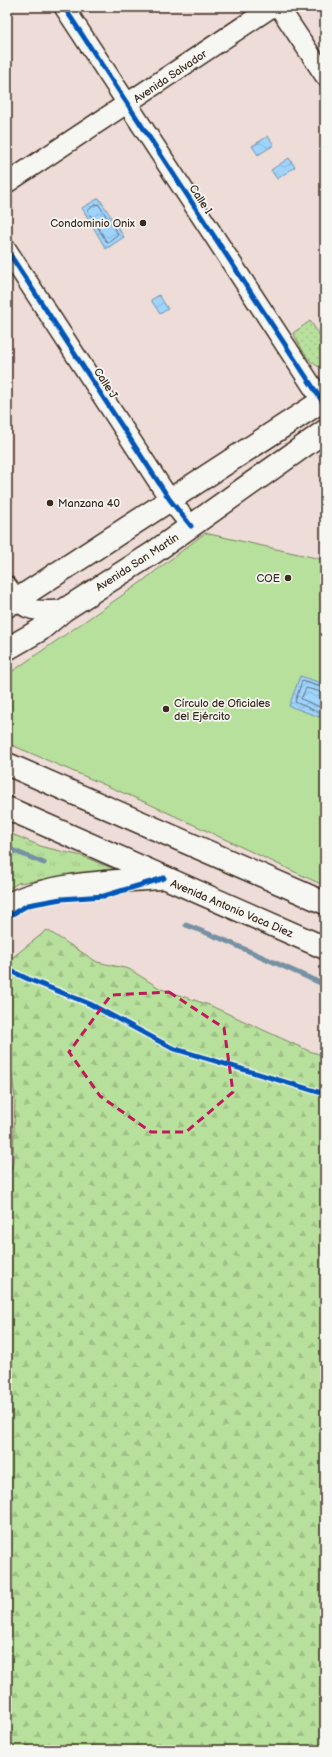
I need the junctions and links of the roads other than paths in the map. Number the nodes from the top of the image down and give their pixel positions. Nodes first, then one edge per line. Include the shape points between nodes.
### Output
1 (64, 7) edge
2 (272, 7) edge
3 (279, 7) edge
4 (325, 76) edge
5 (127, 104) junction
6 (7, 183) edge
7 (7, 250) edge
8 (323, 400) edge
9 (282, 428) junction
10 (325, 432) edge
11 (296, 451) junction
12 (170, 500) junction
13 (191, 526) junction
14 (10, 597) edge
15 (64, 610) junction
16 (7, 649) edge
17 (7, 764) edge
18 (7, 808) edge
19 (164, 878) junction
20 (325, 903) edge
21 (7, 905) edge
22 (325, 948) edge

1 - 5 street, Calle I
2 - 5 street, Avenida Salvador
3 - 4 street
5 - 6 street, Avenida Salvador
5 - 8 street, Calle I
7 - 12 street, Calle J
8 - 9 main road
9 - 11 main road
9 - 12 main road
10 - 11 main road, Avenida San Martín
11 - 13 main road, Avenida San Martín
12 - 13 street, Calle J
12 - 14 main road
13 - 15 main road, Avenida San Martín
14 - 15 street via 35,610
15 - 16 main road, Avenida San Martín via 40,630
17 - 20 main road
18 - 19 main road, Avenida Antonio Vaca Diez
19 - 21 main road via 41,891
19 - 22 main road, Avenida Antonio Vaca Diez

